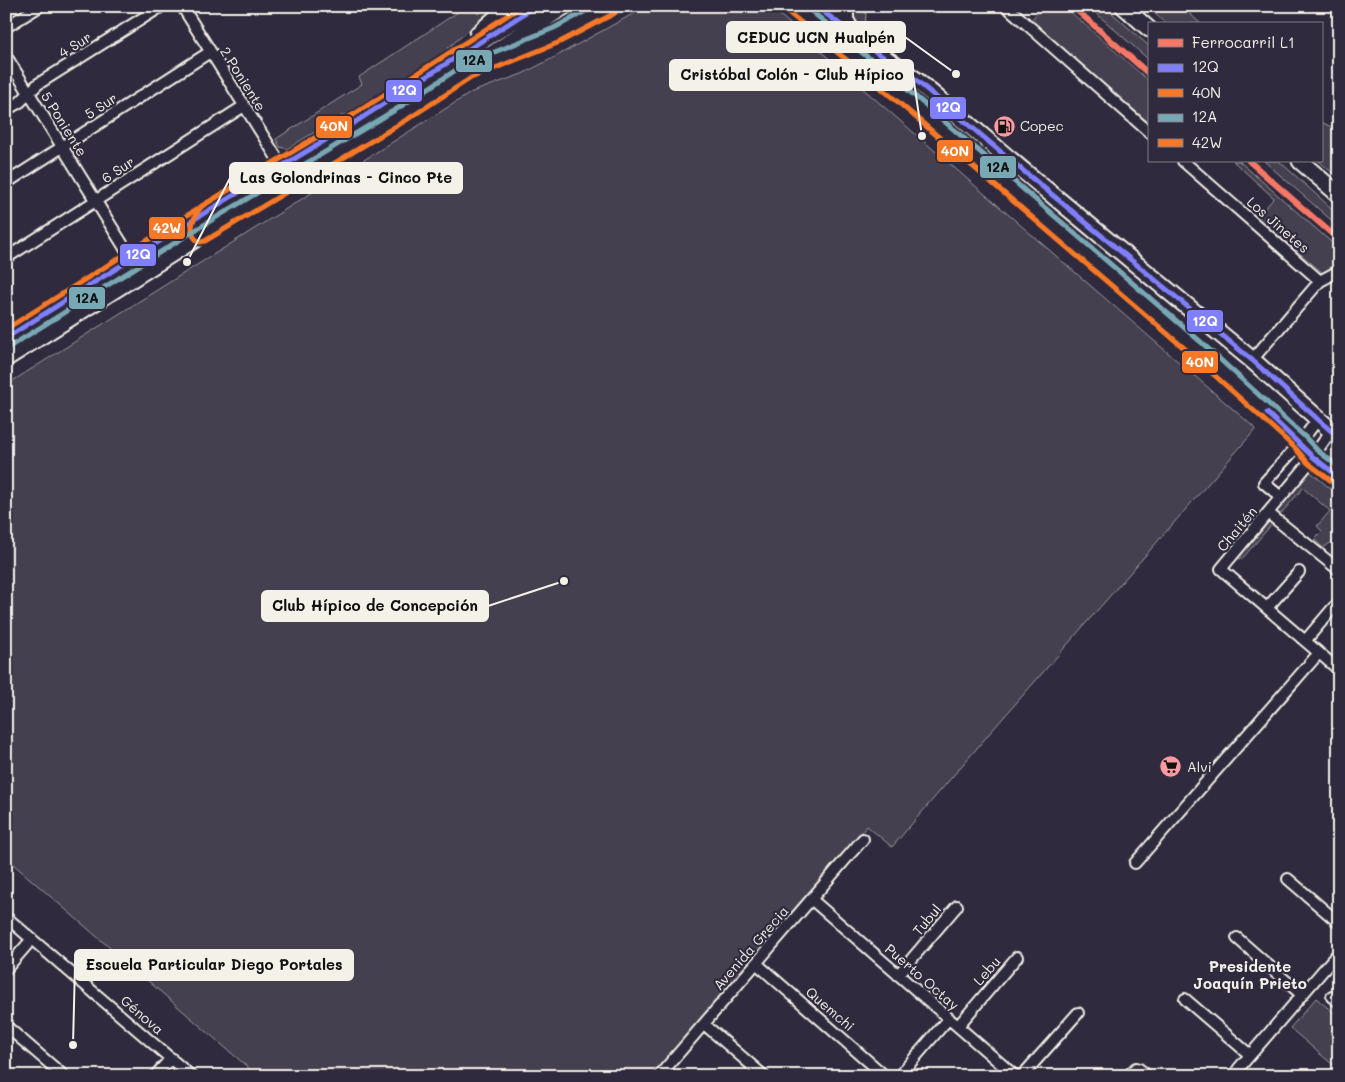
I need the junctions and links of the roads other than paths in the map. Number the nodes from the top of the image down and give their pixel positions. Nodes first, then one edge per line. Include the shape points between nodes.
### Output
1 (40, 6) edge
2 (162, 6) edge
3 (182, 6) edge
4 (510, 6) edge
5 (536, 6) edge
6 (564, 6) edge
7 (611, 6) edge
8 (793, 6) edge
9 (816, 6) edge
10 (845, 6) edge
11 (1006, 6) edge
12 (1123, 6) edge
13 (6, 27) edge
14 (1148, 28) edge
15 (852, 32) junction
16 (210, 52) junction
17 (6, 56) edge
18 (440, 69) junction
19 (468, 71) junction
20 (29, 93) junction
21 (244, 106) junction
22 (6, 110) edge
23 (1148, 131) edge
24 (62, 147) junction
25 (1184, 162) edge
26 (1301, 162) edge
27 (282, 166) junction
28 (6, 183) edge
29 (1339, 195) edge
30 (95, 201) junction
31 (6, 258) edge
32 (131, 258) junction
33 (1339, 274) edge
34 (1320, 281) junction
35 (125, 282) junction
36 (6, 338) edge
37 (6, 358) edge
38 (1252, 360) junction
39 (1318, 419) junction
40 (1334, 433) joint
41 (1300, 443) junction
42 (1313, 457) junction
43 (1339, 476) edge
44 (1281, 498) junction
45 (1268, 513) junction
46 (1339, 570) edge
47 (1299, 572) dead end
48 (1334, 607) dead end
49 (1267, 608) junction
50 (1305, 641) junction
51 (1319, 653) junction
52 (1339, 670) edge
53 (864, 839) dead end
54 (1134, 863) dead end
55 (1288, 879) dead end
56 (811, 899) junction
57 (957, 906) dead end
58 (6, 917) edge
59 (1339, 923) edge
60 (1238, 938) dead end
61 (32, 939) junction
62 (1339, 952) edge
63 (1017, 957) dead end
64 (756, 963) junction
65 (6, 969) edge
66 (898, 975) junction
67 (1302, 995) junction
68 (1185, 999) dead end
69 (1078, 1013) dead end
70 (949, 1018) junction
71 (704, 1024) junction
72 (6, 1026) edge
73 (958, 1026) junction
74 (1250, 1055) junction
75 (170, 1058) junction
76 (64, 1076) edge
77 (155, 1076) edge
78 (191, 1076) edge
79 (659, 1076) edge
80 (764, 1076) edge
81 (885, 1076) edge
82 (899, 1076) edge
83 (1015, 1076) edge
84 (1022, 1076) edge
85 (1128, 1076) edge
86 (1148, 1076) edge
87 (1234, 1076) edge

1 - 13 street
2 - 20 street, 4 Sur via 38,84
3 - 16 street, 2 Poniente
4 - 18 main road
5 - 18 main road
6 - 19 main road
7 - 19 main road via 557,35
8 - 41 main road via 1182,335
9 - 15 main road
10 - 15 main road via 845,20
11 - 23 street
12 - 14 main road
15 - 38 main road via 917,82
16 - 21 street, 2 Poniente
16 - 24 street, 5 Sur
17 - 20 street, 5 Poniente
18 - 27 main road
19 - 35 main road
20 - 22 street, 4 Sur
20 - 24 street, 5 Poniente
21 - 27 street, 2 Poniente
21 - 30 street, 6 Sur
24 - 28 street, 5 Sur
24 - 30 street, 5 Poniente
25 - 34 street, Los Jinetes
26 - 29 main road
27 - 32 main road
30 - 31 street, 6 Sur
30 - 32 street, 5 Poniente
32 - 35 main road via 131,269
32 - 36 main road
33 - 34 street
34 - 38 street
35 - 37 main road
38 - 39 main road
39 - 40 main road
39 - 41 street
40 - 42 street, Chaitén
41 - 42 main road
41 - 44 street via 1264,484
42 - 43 main road
42 - 44 street, Chaitén
44 - 45 street, Chaitén
45 - 46 street
45 - 49 street, Chaitén via 1221,569
47 - 49 street
48 - 50 street
49 - 50 street, Chaitén
50 - 51 street, Chaitén
51 - 52 street, Chaitén
51 - 54 street
53 - 56 street, Avenida Grecia
55 - 59 street
56 - 64 street, Avenida Grecia
56 - 66 street, Puerto Octay
57 - 66 street, Tubul
58 - 61 street, Génova
60 - 67 street
61 - 65 street
61 - 75 street, Génova
62 - 67 street
63 - 73 street, Lebu
64 - 71 street, Avenida Grecia
64 - 81 street, Quemchi
66 - 70 street, Puerto Octay
67 - 74 street
68 - 74 street
69 - 84 street
70 - 73 street, Puerto Octay
70 - 82 street
71 - 79 street, Avenida Grecia
71 - 80 street
72 - 76 street
73 - 83 street, Puerto Octay
74 - 87 street
75 - 77 street
75 - 78 street, Génova
85 - 86 street via 1136,1068

